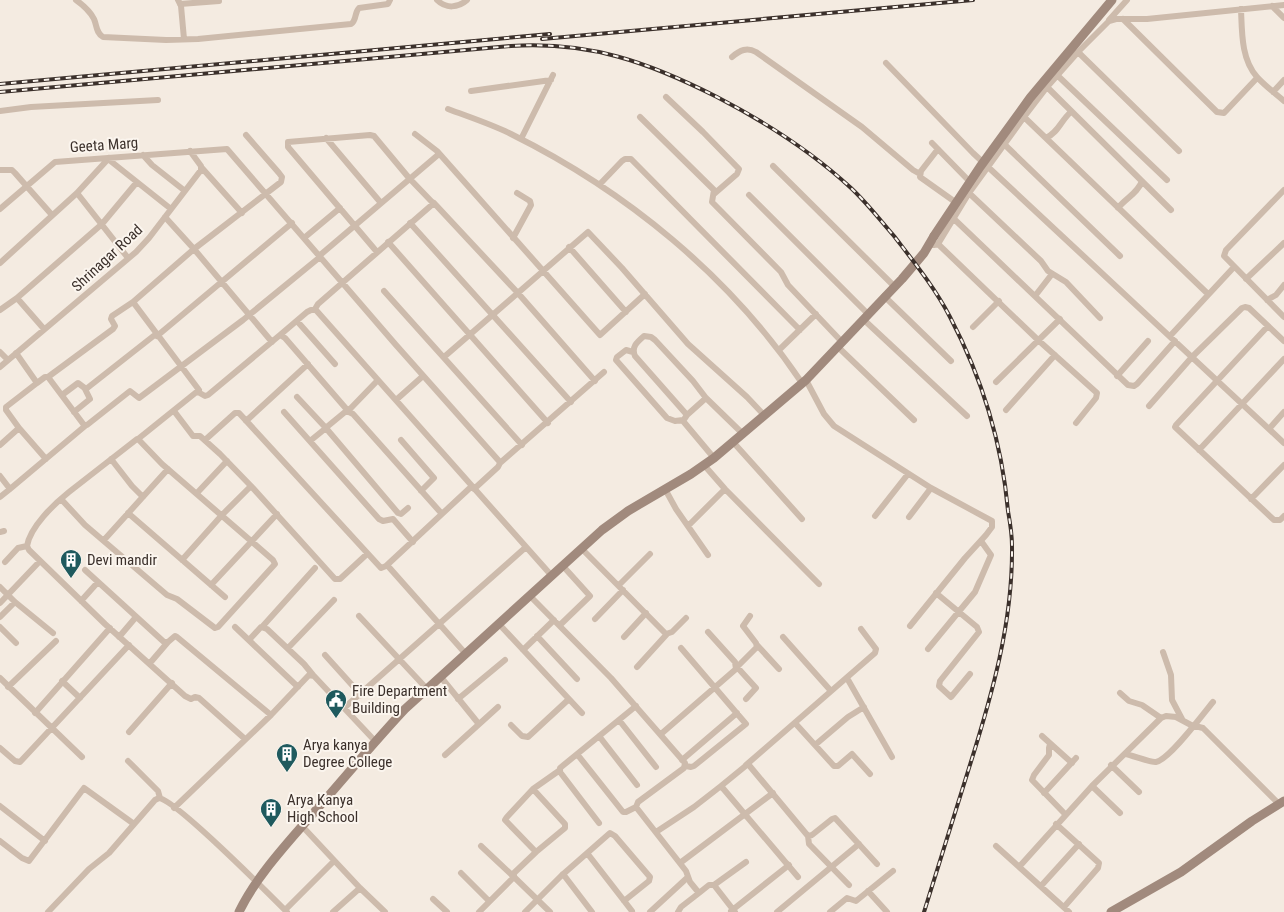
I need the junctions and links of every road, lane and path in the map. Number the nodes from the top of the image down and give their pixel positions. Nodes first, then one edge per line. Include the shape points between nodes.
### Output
1 (76, 0) edge
2 (390, 0) edge
3 (437, 0) edge
4 (467, 0) edge
5 (1112, 0) edge
6 (1126, 0) edge
7 (219, 1) edge
8 (179, 2) edge
9 (1284, 5) edge
10 (1272, 6) junction
11 (1240, 9) junction
12 (1284, 18) edge
13 (1123, 19) junction
14 (1109, 21) junction
15 (184, 39) junction
16 (1078, 52) junction
17 (732, 58) dead end
18 (886, 63) dead end
19 (1058, 75) junction
20 (1257, 78) junction
21 (1284, 80) edge
22 (1047, 87) junction
23 (470, 91) dead end
24 (1273, 92) junction
25 (666, 97) dead end
26 (158, 100) dead end
27 (1284, 101) edge
28 (448, 109) dead end
29 (0, 111) edge
30 (1072, 112) junction
31 (640, 117) dead end
32 (1024, 117) junction
33 (415, 134) dead end
34 (246, 135) dead end
35 (326, 138) junction
36 (1046, 138) junction
37 (521, 139) junction
38 (932, 143) dead end
39 (1004, 144) junction
40 (938, 149) junction
41 (190, 151) junction
42 (1179, 152) dead end
43 (439, 154) junction
44 (143, 155) junction
45 (109, 158) junction
46 (773, 166) dead end
47 (987, 166) junction
48 (202, 168) junction
49 (0, 170) edge
50 (920, 174) junction
51 (409, 178) junction
52 (1167, 180) dead end
53 (1142, 181) junction
54 (137, 182) junction
55 (600, 184) junction
56 (27, 186) junction
57 (974, 186) junction
58 (1284, 190) edge
59 (185, 191) junction
60 (77, 193) junction
61 (266, 193) junction
62 (517, 193) dead end
63 (969, 193) junction
64 (714, 194) junction
65 (749, 195) dead end
66 (381, 203) junction
67 (432, 203) junction
68 (960, 206) junction
69 (340, 208) junction
70 (1118, 208) junction
71 (170, 209) junction
72 (0, 210) edge
73 (1171, 210) dead end
74 (242, 212) junction
75 (52, 216) junction
76 (165, 217) junction
77 (953, 218) junction
78 (292, 223) junction
79 (410, 223) junction
80 (102, 224) junction
81 (355, 225) junction
82 (304, 238) junction
83 (513, 238) junction
84 (934, 241) junction
85 (388, 242) junction
86 (1284, 243) edge
87 (570, 247) junction
88 (194, 250) junction
89 (377, 252) junction
90 (320, 256) junction
91 (1120, 256) dead end
92 (128, 258) junction
93 (0, 263) edge
94 (1234, 267) junction
95 (542, 270) junction
96 (1052, 274) junction
97 (1246, 279) junction
98 (220, 282) junction
99 (342, 284) junction
100 (1284, 285) edge
101 (894, 286) junction
102 (384, 291) dead end
103 (517, 292) junction
104 (645, 294) junction
105 (1208, 294) junction
106 (884, 296) junction
107 (1036, 296) junction
108 (18, 298) junction
109 (998, 300) junction
110 (1267, 300) junction
111 (133, 302) junction
112 (0, 310) edge
113 (316, 310) junction
114 (626, 312) junction
115 (816, 314) junction
116 (249, 315) junction
117 (493, 315) junction
118 (866, 317) junction
119 (1284, 317) edge
120 (1100, 318) dead end
121 (1060, 319) junction
122 (297, 321) junction
123 (1268, 326) junction
124 (973, 327) dead end
125 (44, 329) junction
126 (800, 330) junction
127 (157, 335) junction
128 (280, 335) junction
129 (470, 335) junction
130 (1170, 336) junction
131 (1038, 340) junction
132 (1175, 341) junction
133 (1284, 341) edge
134 (272, 342) junction
135 (1148, 342) dead end
136 (840, 344) junction
137 (779, 350) junction
138 (0, 352) edge
139 (633, 352) junction
140 (16, 353) junction
141 (1055, 355) junction
142 (444, 357) junction
143 (1192, 357) junction
144 (1284, 359) edge
145 (8, 360) junction
146 (951, 361) dead end
147 (308, 364) junction
148 (335, 364) dead end
149 (0, 367) edge
150 (182, 367) junction
151 (604, 372) dead end
152 (423, 376) junction
153 (1117, 376) junction
154 (48, 377) junction
155 (378, 380) junction
156 (594, 381) junction
157 (804, 381) junction
158 (1218, 381) junction
159 (37, 382) junction
160 (996, 382) dead end
161 (84, 389) junction
162 (198, 392) junction
163 (62, 395) junction
164 (297, 397) dead end
165 (706, 398) junction
166 (396, 400) junction
167 (571, 402) junction
168 (1242, 404) junction
169 (1149, 406) dead end
170 (1006, 410) dead end
171 (3, 411) edge
172 (174, 411) junction
173 (349, 411) junction
174 (74, 412) junction
175 (284, 412) dead end
176 (1284, 412) edge
177 (764, 415) junction
178 (967, 416) dead end
179 (685, 417) junction
180 (914, 420) dead end
181 (246, 421) junction
182 (548, 423) junction
183 (1076, 423) dead end
184 (85, 426) junction
185 (325, 427) junction
186 (19, 428) junction
187 (1268, 429) junction
188 (742, 433) junction
189 (138, 439) junction
190 (206, 440) junction
191 (401, 440) dead end
192 (310, 441) junction
193 (733, 442) junction
194 (1284, 443) edge
195 (0, 445) edge
196 (522, 445) junction
197 (1199, 450) junction
198 (714, 458) junction
199 (46, 459) junction
200 (111, 459) junction
201 (227, 461) junction
202 (500, 463) junction
203 (704, 465) junction
204 (1284, 465) edge
205 (168, 469) junction
206 (908, 474) junction
207 (0, 476) edge
208 (251, 486) junction
209 (473, 487) junction
210 (931, 488) junction
211 (10, 489) junction
212 (665, 489) junction
213 (725, 489) junction
214 (421, 491) junction
215 (197, 493) junction
216 (0, 497) edge
217 (143, 497) junction
218 (61, 499) junction
219 (1251, 499) junction
220 (408, 508) dead end
221 (128, 513) junction
222 (277, 514) junction
223 (442, 514) junction
224 (222, 515) junction
225 (875, 516) dead end
226 (1284, 516) edge
227 (909, 517) dead end
228 (802, 519) dead end
229 (688, 526) junction
230 (104, 540) junction
231 (981, 541) junction
232 (253, 542) junction
233 (413, 542) junction
234 (27, 546) junction
235 (526, 547) junction
236 (581, 548) junction
237 (367, 554) junction
238 (650, 554) dead end
239 (708, 555) dead end
240 (182, 560) junction
241 (40, 561) junction
242 (5, 562) dead end
243 (387, 565) junction
244 (562, 566) junction
245 (315, 568) dead end
246 (85, 570) dead end
247 (551, 575) junction
248 (98, 582) junction
249 (819, 584) dead end
250 (211, 585) junction
251 (0, 587) edge
252 (621, 587) junction
253 (936, 593) junction
254 (8, 595) junction
255 (530, 596) junction
256 (225, 597) dead end
257 (334, 600) dead end
258 (81, 601) junction
259 (15, 602) junction
260 (0, 603) edge
261 (959, 612) junction
262 (646, 613) junction
263 (359, 616) dead end
264 (750, 616) dead end
265 (0, 617) edge
266 (136, 617) junction
267 (686, 618) dead end
268 (595, 619) dead end
269 (554, 620) junction
270 (440, 624) junction
271 (499, 624) junction
272 (560, 626) junction
273 (910, 626) dead end
274 (0, 627) edge
275 (235, 627) dead end
276 (262, 627) junction
277 (110, 628) junction
278 (861, 629) dead end
279 (708, 632) dead end
280 (53, 633) dead end
281 (667, 634) junction
282 (536, 636) junction
283 (120, 637) junction
284 (624, 637) dead end
285 (783, 637) dead end
286 (249, 640) junction
287 (56, 641) dead end
288 (168, 642) junction
289 (16, 643) dead end
290 (128, 645) junction
291 (757, 645) junction
292 (288, 648) junction
293 (681, 648) dead end
294 (928, 649) dead end
295 (522, 650) junction
296 (1163, 652) dead end
297 (465, 653) junction
298 (325, 656) dead end
299 (401, 660) junction
300 (505, 660) dead end
301 (150, 663) junction
302 (637, 667) dead end
303 (737, 667) junction
304 (779, 669) dead end
305 (970, 674) dead end
306 (313, 675) junction
307 (440, 676) junction
308 (0, 678) edge
309 (847, 678) junction
310 (577, 679) dead end
311 (62, 681) junction
312 (172, 683) junction
313 (8, 686) junction
314 (298, 687) junction
315 (427, 688) junction
316 (715, 688) junction
317 (830, 692) junction
318 (1120, 693) dead end
319 (361, 695) junction
320 (80, 698) junction
321 (458, 699) junction
322 (569, 699) junction
323 (746, 699) dead end
324 (1213, 702) dead end
325 (636, 706) junction
326 (498, 707) dead end
327 (864, 707) junction
328 (344, 708) junction
329 (35, 713) junction
330 (582, 713) dead end
331 (737, 713) junction
332 (271, 715) junction
333 (1161, 718) junction
334 (1182, 719) junction
335 (619, 720) junction
336 (795, 722) junction
337 (478, 724) junction
338 (512, 724) dead end
339 (1194, 726) junction
340 (51, 729) junction
341 (129, 732) dead end
342 (660, 734) junction
343 (599, 736) junction
344 (1042, 736) dead end
345 (245, 739) junction
346 (375, 741) junction
347 (1050, 744) junction
348 (815, 745) junction
349 (0, 748) edge
350 (578, 754) junction
351 (1125, 754) junction
352 (445, 755) dead end
353 (892, 757) dead end
354 (82, 758) dead end
355 (128, 761) dead end
356 (684, 763) junction
357 (746, 764) junction
358 (1112, 765) junction
359 (656, 766) dead end
360 (560, 770) junction
361 (870, 774) dead end
362 (637, 785) dead end
363 (721, 786) junction
364 (1092, 786) junction
365 (533, 790) junction
366 (1139, 792) dead end
367 (773, 793) junction
368 (1044, 794) junction
369 (160, 798) junction
370 (1281, 802) edge
371 (0, 806) edge
372 (636, 807) junction
373 (174, 808) junction
374 (1120, 813) dead end
375 (744, 814) junction
376 (1065, 814) junction
377 (599, 823) dead end
378 (134, 824) junction
379 (1056, 824) junction
380 (302, 826) junction
381 (656, 832) junction
382 (808, 836) junction
383 (0, 841) edge
384 (45, 841) junction
385 (859, 844) junction
386 (1079, 844) junction
387 (481, 846) dead end
388 (996, 846) dead end
389 (536, 852) junction
390 (587, 853) junction
391 (334, 861) junction
392 (746, 862) dead end
393 (680, 863) junction
394 (877, 864) dead end
395 (789, 865) junction
396 (831, 867) junction
397 (1019, 867) junction
398 (892, 871) dead end
399 (460, 873) dead end
400 (563, 874) junction
401 (514, 877) junction
402 (688, 877) junction
403 (798, 877) dead end
404 (257, 882) junction
405 (714, 885) junction
406 (849, 885) dead end
407 (1041, 886) junction
408 (360, 888) junction
409 (868, 891) junction
410 (699, 893) junction
411 (433, 899) dead end
412 (537, 900) junction
413 (490, 901) junction
414 (624, 901) junction
415 (1067, 909) edge
416 (286, 911) edge
417 (382, 911) edge
418 (632, 911) edge
419 (733, 911) edge
420 (48, 912) edge
421 (239, 912) edge
422 (333, 912) edge
423 (447, 912) edge
424 (479, 912) edge
425 (526, 912) edge
426 (550, 912) edge
427 (592, 912) edge
428 (650, 912) edge
429 (678, 912) edge
430 (777, 912) edge
431 (830, 912) edge
432 (887, 912) edge
433 (1111, 912) edge

1 - 15 street via 90,12 103,37
2 - 15 street via 388,4 359,8 351,24
3 - 4 street via 447,7 458,6
5 - 84 main road, bridge via 1030,98 980,167
6 - 14 street
7 - 8 street
8 - 15 street
9 - 10 street
10 - 11 street
10 - 12 street
11 - 13 street
11 - 20 street via 1245,54
13 - 14 street
13 - 20 street via 1217,112 1224,113
14 - 16 street
16 - 19 street
16 - 42 street
17 - 50 street via 737,52 756,52 862,127
18 - 47 street
19 - 22 street
19 - 52 street
20 - 24 street
21 - 24 street
22 - 30 street
22 - 32 street
23 - 37 street via 552,78
24 - 27 street
25 - 64 street via 739,169
26 - 29 street
28 - 37 street
30 - 36 street via 1056,133
30 - 53 street
31 - 64 street via 714,190
32 - 36 street
32 - 39 street
33 - 43 street
34 - 61 street via 282,177 281,182
35 - 51 street via 374,136
35 - 66 street
35 - 69 street via 288,142 288,145
36 - 70 street
37 - 55 street
38 - 40 street
39 - 47 street
39 - 91 street
40 - 50 street
40 - 57 street
41 - 44 street, Geeta Marg
41 - 48 street
41 - 61 street, Geeta Marg via 227,149
43 - 51 street
43 - 83 street
44 - 45 street, Geeta Marg
44 - 59 street
45 - 54 street
45 - 56 street, Geeta Marg via 55,162
45 - 60 street
46 - 101 street
47 - 57 street
47 - 130 street
48 - 59 street, Shrinagar Road
48 - 74 street
49 - 56 street via 12,170
50 - 68 street via 922,180
51 - 66 street
51 - 67 street
53 - 70 street via 1137,191
53 - 73 street
54 - 71 street
54 - 80 street
55 - 126 street via 622,161 631,159
55 - 137 street via 672,238 699,263
56 - 72 street, Geeta Marg
56 - 75 street
57 - 63 street
58 - 94 street via 1226,250 1224,256
59 - 71 street, Shrinagar Road
60 - 75 street
60 - 80 street
61 - 74 street
61 - 78 street
62 - 83 street via 532,204
63 - 68 street
63 - 96 street
64 - 115 street via 712,202
65 - 118 street
66 - 81 street
67 - 79 street
67 - 103 street
68 - 77 street
69 - 81 street
69 - 82 street
70 - 105 street
71 - 76 street, Shrinagar Road
74 - 88 street
75 - 93 street
76 - 88 street
76 - 92 street, Shrinagar Road
77 - 84 street
77 - 107 street
78 - 82 street
78 - 98 street
79 - 85 street
79 - 117 street
80 - 92 street
80 - 108 street
81 - 89 street
81 - 90 street
82 - 90 street
83 - 95 street
84 - 101 main road
84 - 109 street
85 - 89 street
85 - 129 street
86 - 97 street
87 - 95 street
87 - 104 street via 585,233 590,234
87 - 114 street
88 - 98 street
88 - 111 street
89 - 99 street
90 - 99 street
90 - 116 street
92 - 125 street, Shrinagar Road
94 - 97 street
94 - 105 street
95 - 103 street
95 - 114 street via 600,335
96 - 107 street
96 - 120 street via 1066,282
97 - 110 street
98 - 116 street
98 - 127 street
99 - 113 street via 318,304
99 - 152 street
100 - 110 street
101 - 106 main road
102 - 142 street
103 - 117 street
103 - 156 street
104 - 114 street
104 - 177 street via 688,344
105 - 130 street
106 - 118 main road
106 - 146 street
107 - 121 street
108 - 112 street
108 - 125 street
109 - 124 street
109 - 131 street
110 - 119 street
111 - 127 street
111 - 154 street via 112,316 113,329
113 - 122 street via 311,310
113 - 155 street
115 - 126 street
115 - 136 street
116 - 134 street
116 - 150 street
117 - 129 street
117 - 167 street
118 - 136 main road
118 - 178 street
121 - 131 street
121 - 153 street
122 - 128 street
122 - 148 street
123 - 133 street
123 - 143 street via 1245,307
123 - 158 street
125 - 140 street, Shrinagar Road
126 - 137 street
127 - 150 street
127 - 161 street
128 - 134 street
128 - 147 street
129 - 142 street
129 - 182 street
130 - 132 street
131 - 141 street
131 - 160 street
132 - 143 street
132 - 153 street via 1134,386
134 - 162 street via 208,395
135 - 153 street
136 - 157 main road
136 - 180 street
137 - 157 street
138 - 145 street
139 - 165 street via 644,336 651,336
139 - 179 street
139 - 179 street via 626,350 616,360 667,418 675,421
140 - 145 street, Shrinagar Road
140 - 159 street
141 - 170 street
141 - 183 street via 1097,394
142 - 196 street
143 - 158 street
143 - 169 street
144 - 168 street
145 - 149 street, Shrinagar Road
147 - 173 street
147 - 181 street
150 - 162 street via 199,388
150 - 184 street via 139,398 129,391
151 - 156 street
152 - 166 street
152 - 202 street
154 - 159 street
154 - 163 street
155 - 166 street
155 - 173 street
156 - 167 street
157 - 177 main road
157 - 206 street via 830,422
158 - 168 street
158 - 197 street via 1175,427
159 - 171 street
161 - 163 street via 78,383
161 - 174 street via 90,399
162 - 172 street
163 - 174 street
164 - 185 street
165 - 179 street
165 - 188 street
166 - 209 street
167 - 182 street
168 - 187 street
168 - 197 street
171 - 186 street
172 - 189 street
172 - 190 street via 193,436
173 - 185 street
173 - 214 street
174 - 184 street
175 - 192 street
176 - 187 street
177 - 188 main road
179 - 198 street via 685,425
181 - 190 street via 235,413
181 - 237 street
182 - 196 street
184 - 199 street
185 - 192 street
185 - 220 street via 398,512 403,513
186 - 195 street
186 - 199 street
187 - 194 street
188 - 193 main road
189 - 200 street
189 - 205 street
190 - 201 street
191 - 214 street via 434,478
192 - 233 street via 379,519 393,519
193 - 198 main road
193 - 228 street
196 - 202 street
197 - 219 street
198 - 203 main road
199 - 211 street
200 - 217 street
200 - 218 street
201 - 208 street
201 - 215 street
202 - 209 street
203 - 212 main road
203 - 213 street
204 - 219 street
205 - 215 street
205 - 217 street
206 - 210 street
206 - 225 street
207 - 211 street
208 - 222 street
208 - 224 street
209 - 223 street
209 - 235 street
210 - 227 street
210 - 231 street via 990,519 992,527
211 - 216 street
212 - 229 street
212 - 236 main road via 628,511
213 - 229 street
213 - 249 street
214 - 223 street
215 - 224 street
217 - 221 street
218 - 230 street
218 - 234 street via 39,524
219 - 226 street via 1274,520
221 - 230 street
221 - 240 street
222 - 232 street
222 - 237 street via 335,579 340,579
223 - 233 street
224 - 232 street
224 - 240 street
229 - 239 street
230 - 232 street via 167,595 215,628 275,564
231 - 253 street
231 - 261 street via 991,555 975,592
232 - 250 street
233 - 243 street
234 - 241 street
234 - 242 street via 18,548
235 - 247 street
235 - 270 street
236 - 244 main road
236 - 252 street
237 - 243 street via 381,568
238 - 252 street
240 - 250 street
241 - 254 street
241 - 258 street
243 - 270 street
244 - 247 main road
244 - 272 street via 590,596
245 - 276 street
246 - 248 street
247 - 255 main road
248 - 258 street
248 - 266 street
250 - 256 street
251 - 254 street
252 - 262 street
252 - 268 street
253 - 261 street
253 - 273 street
254 - 259 street
254 - 260 street
255 - 269 street
255 - 271 main road
257 - 292 street
258 - 277 street
259 - 265 street
259 - 280 street
261 - 294 street
261 - 305 street via 979,632 938,686 951,697
262 - 281 street
262 - 284 street
263 - 299 street
264 - 291 street via 742,626
266 - 283 street
266 - 288 street
267 - 281 street
269 - 272 street
269 - 282 street
270 - 297 street
270 - 299 street
271 - 295 street
271 - 297 main road
272 - 325 street
274 - 289 street
275 - 286 street
276 - 286 street
276 - 292 street
277 - 283 street
277 - 311 street
278 - 309 street via 876,652
279 - 303 street
281 - 302 street
282 - 295 street
282 - 310 street
283 - 290 street
285 - 317 street
286 - 314 street
287 - 313 street
288 - 301 street
288 - 332 street via 177,637
290 - 301 street
290 - 320 street
291 - 303 street via 756,650
291 - 304 street
292 - 306 street
293 - 316 street
295 - 322 street
296 - 334 street via 1171,675 1172,700
297 - 307 main road
298 - 319 street
299 - 315 street
299 - 319 street
300 - 321 street
301 - 312 street
303 - 316 street
303 - 323 street via 756,688
306 - 314 street
306 - 328 street
307 - 315 main road
307 - 321 street
308 - 313 street
309 - 317 street
309 - 327 street
311 - 320 street
311 - 329 street
312 - 341 street
312 - 345 street via 190,699 199,698
313 - 329 street
314 - 332 street
315 - 346 main road
316 - 331 street
316 - 342 street
317 - 336 street
318 - 333 street
319 - 328 street
320 - 340 street
321 - 337 street
322 - 330 street
322 - 338 street via 528,737 524,737
324 - 339 street
325 - 335 street
325 - 342 street
326 - 337 street
327 - 348 street
327 - 353 street
328 - 346 street
329 - 340 street
331 - 356 street
331 - 356 street via 746,723 744,726 691,768
332 - 345 street
333 - 334 street
333 - 351 street
334 - 339 street
335 - 343 street
335 - 359 street
336 - 348 street
336 - 357 street
337 - 352 street
339 - 351 street via 1157,762
339 - 370 street via 1203,728
340 - 349 street via 20,762
340 - 354 street
342 - 356 street
343 - 350 street
343 - 362 street
344 - 347 street
345 - 373 street
346 - 380 main road
347 - 368 street via 1049,755 1032,780
347 - 368 street via 1074,760
348 - 361 street via 834,766 852,754
350 - 360 street
350 - 372 street via 623,812
351 - 358 street
355 - 369 street via 158,791
356 - 372 street via 674,776 638,802
357 - 363 street
357 - 367 street
358 - 364 street
358 - 366 street
360 - 365 street
360 - 377 street
363 - 375 street
363 - 381 street
364 - 374 street
364 - 376 street
365 - 389 street via 506,820
365 - 389 street via 565,824 565,828
367 - 375 street
367 - 382 street
368 - 376 street
369 - 373 street
369 - 378 street
370 - 433 main road via 1181,872
371 - 384 street
372 - 381 street
373 - 404 street
375 - 393 street
375 - 395 street
376 - 379 street
378 - 384 street via 84,788
378 - 420 street
379 - 386 street
379 - 397 street
380 - 391 street
380 - 404 main road
381 - 393 street
382 - 385 street via 835,818
382 - 396 street via 808,844
383 - 384 street via 28,862
385 - 394 street
385 - 396 street
386 - 407 street
386 - 415 street via 1099,866
387 - 401 street
388 - 397 street
389 - 401 street via 514,873
390 - 400 street
390 - 414 street
390 - 414 street via 612,834 650,877
391 - 408 street
391 - 416 street
392 - 405 street
393 - 402 street
395 - 403 street
395 - 419 street
396 - 406 street
396 - 430 street
397 - 407 street
398 - 409 street
399 - 413 street
400 - 412 street
400 - 427 street
401 - 412 street
401 - 413 street
402 - 410 street
402 - 428 street
404 - 416 street
404 - 421 main road
405 - 410 street
405 - 419 street
407 - 415 street
408 - 417 street
408 - 422 street
409 - 431 street via 854,902 847,898
409 - 432 street
410 - 429 street
411 - 423 street
412 - 425 street
412 - 426 street
413 - 424 street
414 - 418 street

